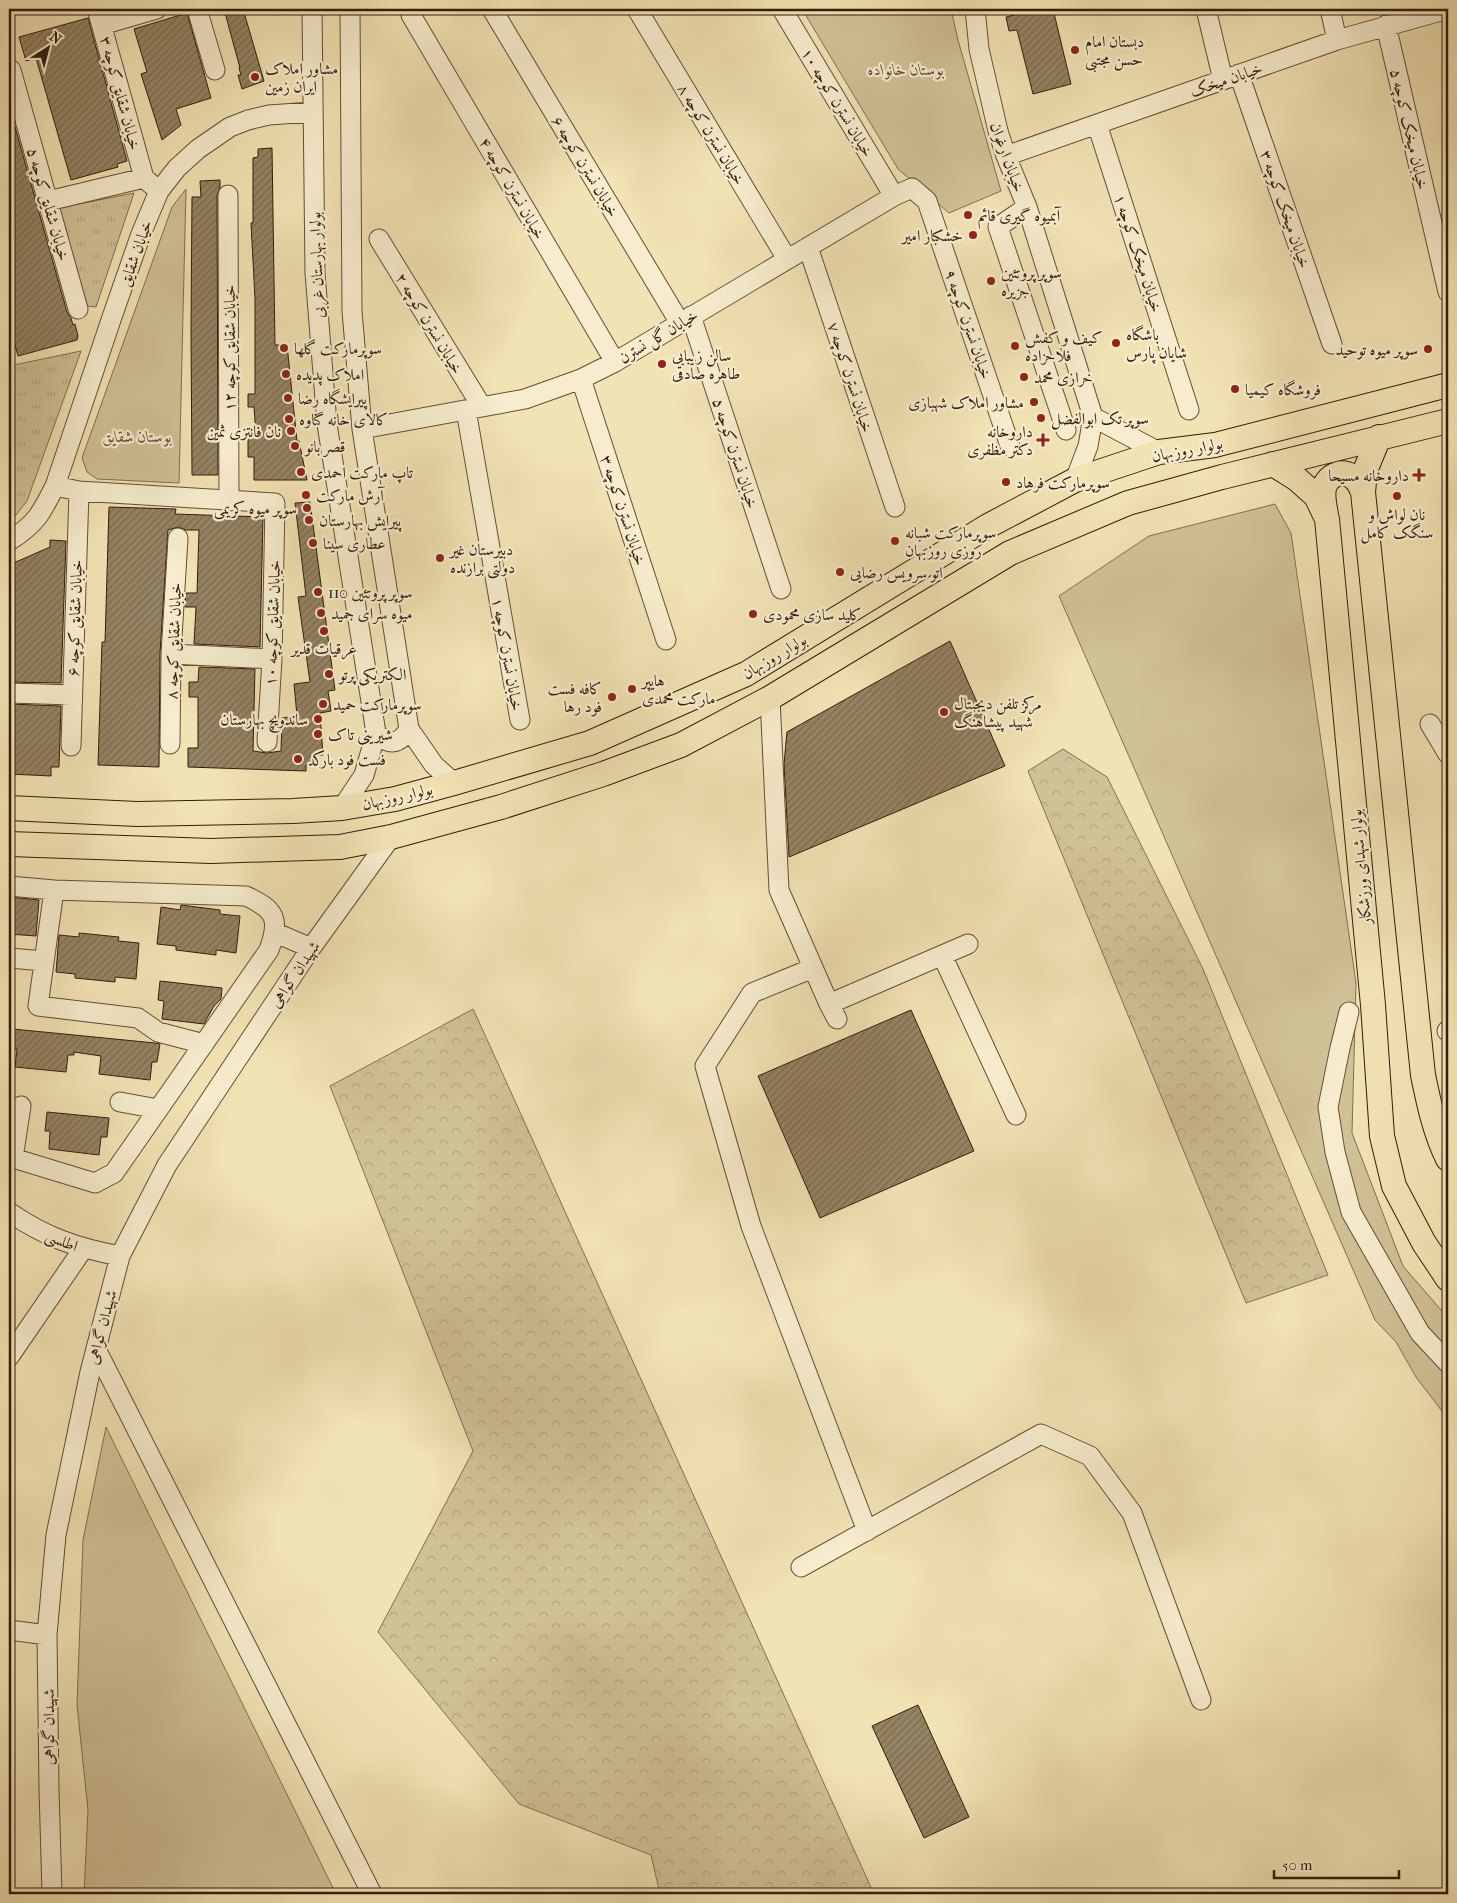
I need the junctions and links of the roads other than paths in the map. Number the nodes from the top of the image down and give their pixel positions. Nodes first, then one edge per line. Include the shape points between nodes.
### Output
1 (157, 9) edge
2 (197, 9) edge
3 (312, 9) edge
4 (350, 9) edge
5 (492, 9) edge
6 (637, 9) edge
7 (782, 9) edge
8 (975, 9) edge
9 (1206, 9) edge
10 (1330, 9) edge
11 (1448, 9) edge
12 (411, 15) dead end
13 (99, 17) edge
14 (1386, 25) junction
15 (1337, 40) junction
16 (11, 70) dead end
17 (215, 70) dead end
18 (1231, 77) junction
19 (312, 112) junction
20 (1098, 124) junction
21 (1006, 156) junction
22 (144, 178) junction
23 (159, 190) junction
24 (228, 195) dead end
25 (894, 196) junction
26 (48, 201) junction
27 (927, 201) joint
28 (1027, 207) junction
29 (379, 239) dead end
30 (808, 247) junction
31 (787, 260) junction
32 (1448, 292) edge
33 (78, 309) dead end
34 (685, 320) junction
35 (1332, 344) dead end
36 (615, 362) junction
37 (581, 379) junction
38 (1448, 385) edge
39 (474, 409) junction
40 (1189, 410) dead end
41 (1093, 417) junction
42 (1448, 421) edge
43 (362, 429) junction
44 (1066, 430) dead end
45 (1378, 437) junction
46 (1010, 446) dead end
47 (1159, 452) junction
48 (1273, 464) junction
49 (1075, 480) junction
50 (55, 486) junction
51 (79, 491) junction
52 (1363, 492) junction
53 (229, 502) junction
54 (894, 507) dead end
55 (1327, 518) junction
56 (178, 538) dead end
57 (9, 541) edge
58 (781, 589) dead end
59 (666, 640) dead end
60 (171, 654) junction
61 (272, 659) junction
62 (9, 693) edge
63 (72, 694) junction
64 (770, 698) junction
65 (520, 720) dead end
66 (1430, 724) dead end
67 (409, 729) junction
68 (376, 733) junction
69 (267, 742) dead end
70 (170, 744) dead end
71 (71, 746) dead end
72 (1448, 754) edge
73 (454, 783) junction
74 (9, 808) edge
75 (342, 808) junction
76 (137, 814) junction
77 (390, 838) junction
78 (9, 844) edge
79 (138, 849) junction
80 (9, 886) edge
81 (54, 890) junction
82 (276, 933) junction
83 (968, 944) dead end
84 (311, 948) junction
85 (942, 955) junction
86 (9, 958) edge
87 (44, 961) junction
88 (813, 968) junction
89 (1349, 1012) dead end
90 (204, 1044) junction
91 (120, 1102) dead end
92 (22, 1106) dead end
93 (158, 1109) junction
94 (1016, 1115) dead end
95 (11, 1156) edge
96 (1448, 1159) edge
97 (9, 1212) edge
98 (83, 1249) junction
99 (120, 1256) junction
100 (1448, 1279) edge
101 (96, 1349) junction
102 (11, 1350) edge
103 (1448, 1363) edge
104 (867, 1531) junction
105 (801, 1567) dead end
106 (9, 1630) edge
107 (48, 1635) junction
108 (1201, 1700) dead end
109 (52, 1894) edge
110 (372, 1894) edge

1 - 13 street
2 - 17 street
3 - 19 street, بولوار بهارستان غربی
4 - 43 street via 352,310
5 - 34 street, خیابان نسترن کوچه ۶
6 - 31 street, خیابان نسترن کوچه ۸
7 - 25 street, خیابان نسترن کوچه ۱۰
8 - 21 street, خیابان ارغوان via 987,93
9 - 18 street, خیابان میخک کوچه ۳
10 - 15 street
11 - 14 street, خیابان میخک
12 - 36 street, خیابان نسترن کوچه ۴
13 - 22 street, خیابان شقایق کوچه ۳
14 - 15 street, خیابان میخک
14 - 32 street, خیابان میخک کوچه ۵
15 - 18 street, خیابان میخک
16 - 26 street, خیابان شقایق کوچه ۵
18 - 20 street, خیابان میخک
18 - 35 street, خیابان میخک کوچه ۳
19 - 23 street, خیابان شقایق via 269,115 230,127 198,149
19 - 68 street, بولوار بهارستان غربی via 314,273 327,424
20 - 21 street, خیابان میخک
20 - 40 street, خیابان میخک کوچه ۱
21 - 28 street, خیابان ارغوان
22 - 23 street
22 - 26 street
23 - 50 street, خیابان شقایق
24 - 53 street, خیابان شقایق کوچه ۱۲
25 - 27 street, خیابان گل نسترن via 912,188
25 - 30 street, خیابان گل نسترن
26 - 33 street, خیابان شقایق کوچه ۵
27 - 46 street, خیابان نسترن کوچه ۹
28 - 41 street, خیابان ارغوان
28 - 44 street via 998,227
29 - 39 street, خیابان نسترن کوچه ۲
30 - 31 street, خیابان گل نسترن
30 - 54 street, خیابان نسترن کوچه ۷
31 - 34 street, خیابان گل نسترن
34 - 36 street, خیابان گل نسترن
34 - 58 street, خیابان نسترن کوچه ۵
36 - 37 street, خیابان گل نسترن
37 - 39 street, خیابان گل نسترن via 525,399
37 - 59 street, خیابان نسترن کوچه ۳
38 - 47 main road, بولوار روزبهان via 1215,445
39 - 43 street, خیابان گل نسترن
39 - 65 street, خیابان نسترن کوچه ۱
41 - 47 street
41 - 49 street via 1088,446
42 - 45 main road, بولوار روزبهان
43 - 67 street
45 - 48 main road, بولوار روزبهان
45 - 52 main road via 1365,472
47 - 49 main road, بولوار روزبهان
48 - 55 main road, بولوار شهدای ورزشکار via 1316,496
48 - 64 main road, بولوار روزبهان via 1128,503 1010,553
49 - 73 main road, بولوار روزبهان via 988,526 746,674 590,743
50 - 51 street
50 - 57 street, خیابان شقایق via 28,528
51 - 53 street
51 - 63 street, خیابان شقایق کوچه ۶
52 - 55 main road via 1356,479 1347,474 1335,475 1325,486 1323,494
52 - 96 main road via 1423,1075 1430,1111
53 - 61 street, خیابان شقایق کوچه ۱۰ via 275,503
55 - 100 main road, بولوار شهدای ورزشکار via 1373,1005 1382,1136 1394,1186 1424,1243
56 - 60 street, خیابان شقایق کوچه ۸
60 - 61 street
60 - 70 street, خیابان شقایق کوچه ۸
61 - 69 street, خیابان شقایق کوچه ۱۰
62 - 63 street
63 - 71 street, خیابان شقایق کوچه ۶
64 - 77 main road, بولوار روزبهان via 681,745 603,774
64 - 88 street via 779,890
66 - 72 street
67 - 68 street via 404,738 394,742 384,740
67 - 73 street via 434,765
68 - 75 street, بولوار بهارستان غربی via 364,775
73 - 75 main road, بولوار روزبهان via 395,800
74 - 76 main road, بولوار روزبهان
75 - 76 main road, بولوار روزبهان
76 - 79 main road
77 - 79 main road, بولوار روزبهان via 322,848
77 - 84 street, شهیدان گواهی
78 - 79 main road, بولوار روزبهان
80 - 81 street
81 - 82 street via 246,896 273,914
81 - 87 street
82 - 84 street
82 - 90 street via 269,950
83 - 85 street
84 - 99 street, شهیدان گواهی via 167,1165
85 - 88 street via 833,1012
85 - 94 street
86 - 87 street
87 - 90 street via 38,1006 138,1018 158,1032
88 - 104 street via 752,993 705,1066 751,1226
89 - 103 street via 1328,1107 1335,1152 1351,1212 1420,1333
90 - 93 street
91 - 93 street
92 - 95 street
93 - 95 street via 114,1173 96,1183
97 - 98 street, اطلسی via 32,1228
98 - 99 street, اطلسی
98 - 102 street
99 - 101 street, شهیدان گواهی
101 - 107 street, شهیدان گواهی via 56,1535
101 - 110 street
104 - 105 street
104 - 108 street via 1042,1434 1090,1456 1132,1513
106 - 107 street
107 - 109 street, شهیدان گواهی

